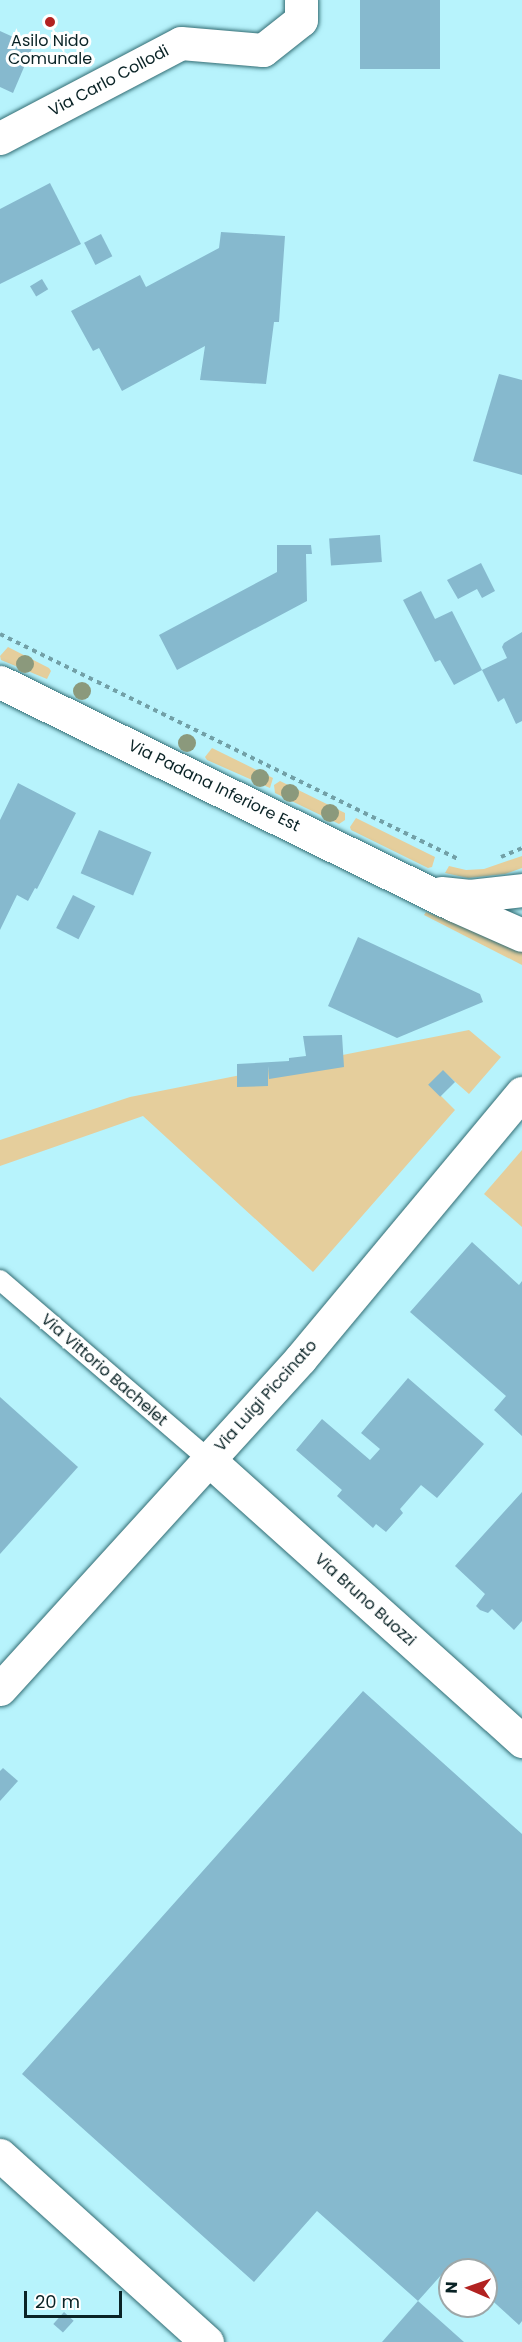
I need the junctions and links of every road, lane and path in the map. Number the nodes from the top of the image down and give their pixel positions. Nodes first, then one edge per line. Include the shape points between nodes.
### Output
1 (301, 0) edge
2 (0, 138) edge
3 (0, 634) edge
4 (0, 682) edge
5 (522, 848) edge
6 (490, 860) dead end
7 (463, 861) dead end
8 (428, 890) junction
9 (522, 890) edge
10 (522, 935) edge
11 (522, 1093) edge
12 (0, 1280) edge
13 (209, 1460) junction
14 (0, 1689) edge
15 (522, 1741) edge
16 (0, 2155) edge
17 (207, 2342) edge

1 - 2 street, Via Carlo Collodi via 301,20 263,50 181,44
3 - 7 path
4 - 8 street, Via Padana Inferiore Est
5 - 6 path
8 - 9 street, Via Padana Inferiore Est via 470,896
8 - 10 street, Via Padana Inferiore Est
11 - 13 street, Via Luigi Piccinato via 301,1358
12 - 13 lane, Via Vittorio Bachelet
13 - 14 street, Via Luigi Piccinato
13 - 15 street, Via Bruno Buozzi
16 - 17 street

